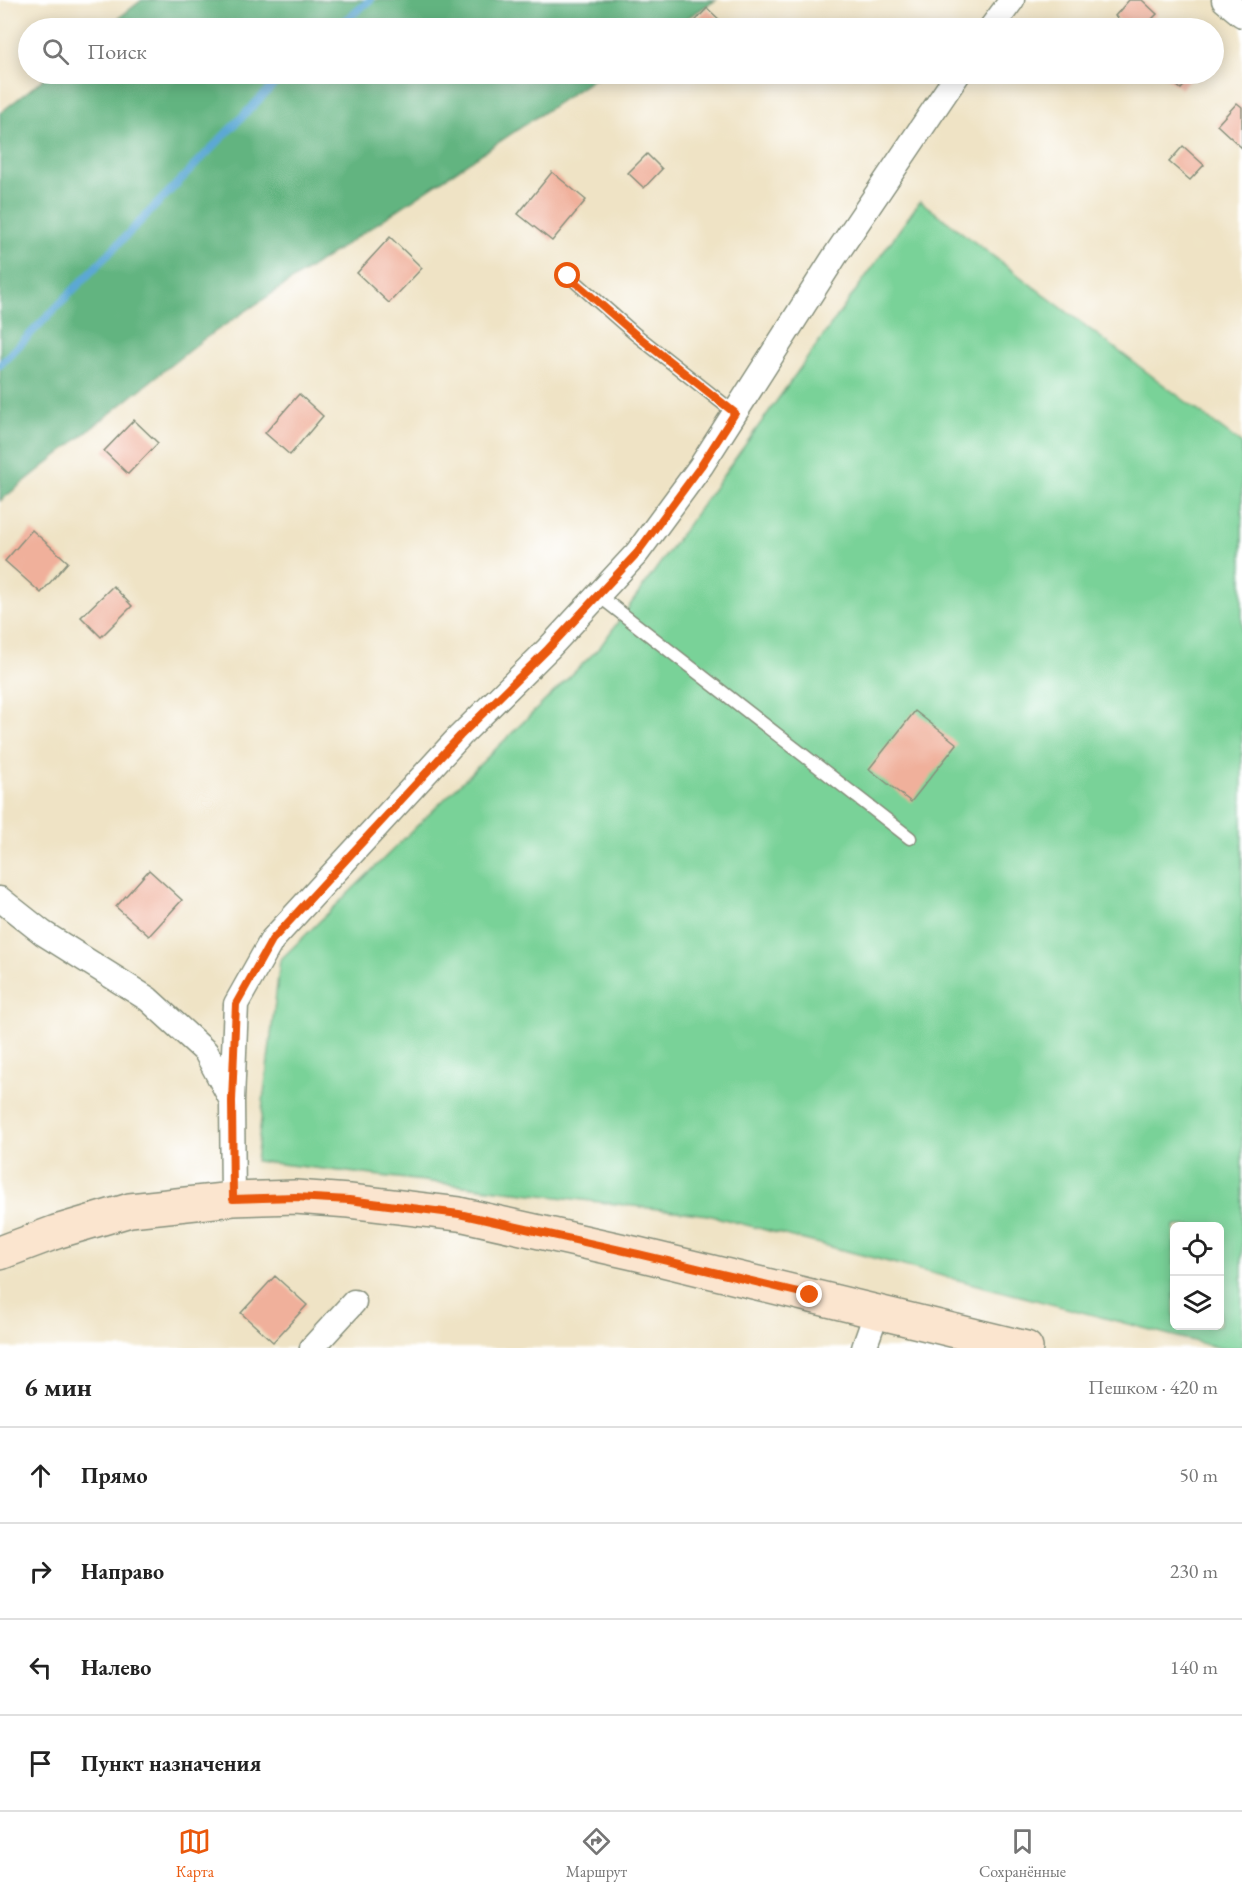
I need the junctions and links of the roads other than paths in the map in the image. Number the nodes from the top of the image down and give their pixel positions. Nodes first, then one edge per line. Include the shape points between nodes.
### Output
1 (1012, 0) edge
2 (1224, 0) edge
3 (1242, 15) edge
4 (998, 18) edge
5 (951, 84) edge
6 (568, 276) dead end
7 (735, 413) junction
8 (598, 595) junction
9 (910, 838) dead end
10 (0, 899) edge
11 (232, 1101) junction
12 (233, 1199) junction
13 (0, 1253) edge
14 (354, 1302) dead end
15 (876, 1311) junction
16 (312, 1348) edge
17 (864, 1348) edge
18 (1026, 1348) edge

1 - 4 street
2 - 3 street
5 - 7 street
6 - 7 lane
7 - 8 street via 637,553
8 - 9 lane
8 - 11 street via 460,736 272,940 236,1004
10 - 11 street via 43,933 148,999 206,1052
11 - 12 street
12 - 13 main road via 130,1210
12 - 15 main road via 349,1200 459,1214
14 - 16 street
15 - 17 street
15 - 18 main road

